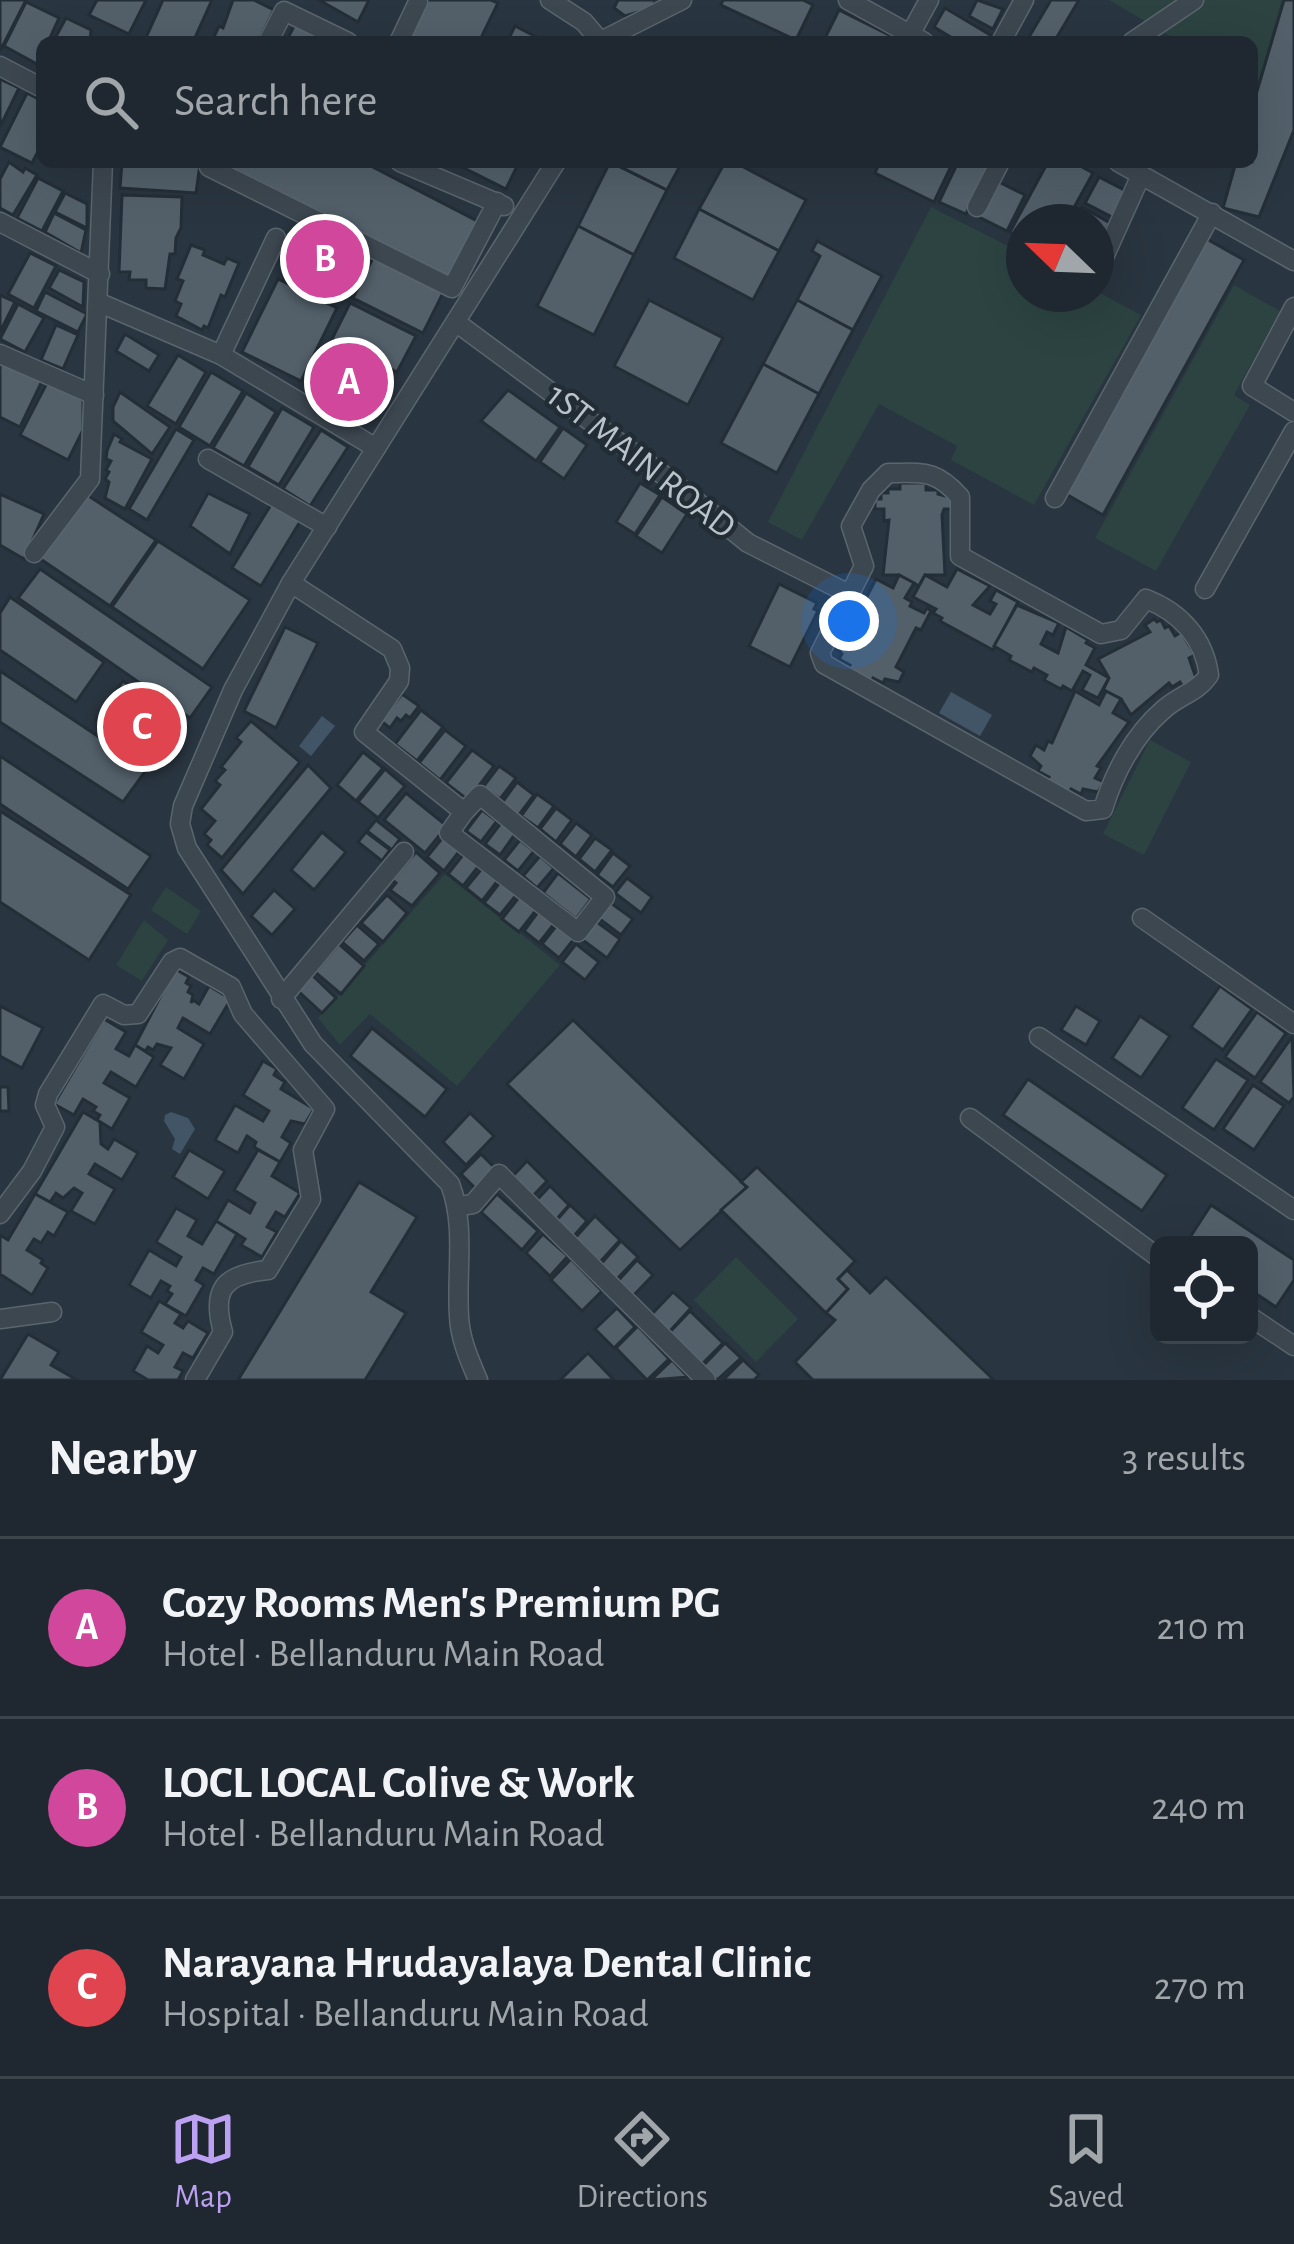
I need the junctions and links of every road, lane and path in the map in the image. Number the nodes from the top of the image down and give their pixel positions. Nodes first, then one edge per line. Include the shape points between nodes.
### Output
1 (550, 0) edge
2 (682, 0) edge
3 (848, 0) edge
4 (929, 0) edge
5 (1024, 0) edge
6 (1194, 0) edge
7 (418, 2) edge
8 (271, 36) edge
9 (336, 36) edge
10 (402, 36) edge
11 (597, 36) edge
12 (613, 36) edge
13 (914, 36) edge
14 (919, 36) edge
15 (1004, 36) edge
16 (1141, 36) edge
17 (0, 66) edge
18 (36, 85) edge
19 (103, 168) edge
20 (211, 168) edge
21 (552, 168) edge
22 (997, 168) edge
23 (1128, 168) edge
24 (432, 169) edge
25 (1141, 176) junction
26 (497, 202) junction
27 (977, 207) dead end
28 (1212, 213) junction
29 (524, 216) junction
30 (0, 222) edge
31 (1114, 235) edge
32 (276, 238) dead end
33 (1294, 261) edge
34 (100, 274) junction
35 (100, 303) junction
36 (1294, 307) edge
37 (457, 322) junction
38 (0, 354) edge
39 (221, 355) junction
40 (94, 395) junction
41 (1294, 412) edge
42 (1294, 431) edge
43 (376, 448) junction
44 (208, 459) dead end
45 (1055, 498) dead end
46 (327, 527) junction
47 (34, 553) dead end
48 (291, 583) junction
49 (1205, 589) dead end
50 (842, 591) junction
51 (464, 812) junction
52 (404, 852) dead end
53 (1142, 918) dead end
54 (276, 991) junction
55 (243, 1014) junction
56 (1294, 1024) edge
57 (1039, 1037) dead end
58 (970, 1118) dead end
59 (459, 1206) junction
60 (1294, 1210) edge
61 (0, 1214) edge
62 (1150, 1251) edge
63 (52, 1312) dead end
64 (0, 1319) edge
65 (1258, 1322) edge
66 (1294, 1346) edge
67 (195, 1380) edge
68 (478, 1380) edge
69 (706, 1380) edge

1 - 11 street
2 - 12 street
3 - 13 street
4 - 14 street
5 - 15 street
6 - 16 street
7 - 10 street
8 - 9 street via 284,11
17 - 18 street
19 - 34 street
20 - 26 street via 452,288
21 - 29 street
22 - 27 street
23 - 25 street
24 - 26 street
25 - 28 street
25 - 31 street
26 - 29 street
28 - 33 street
28 - 45 street
29 - 37 street
30 - 34 street
32 - 39 street
34 - 35 street
35 - 39 street
35 - 40 street
36 - 41 street via 1252,386
37 - 43 street
37 - 50 street, 1ST MAIN ROAD via 748,543
38 - 40 street
39 - 43 street
40 - 47 street via 90,479
42 - 49 street
43 - 46 street
44 - 46 street
46 - 48 street
48 - 51 street via 392,649 399,681 364,732
48 - 54 street via 233,690 180,824
50 - 50 street via 864,566 851,526 871,490 889,473 928,473 960,497 960,556 1101,634 1121,630 1146,599 1164,605 1183,619 1209,675 1139,735 1103,809 1086,812 824,664 820,653
51 - 51 street via 449,833 578,932 605,897 480,795
52 - 54 street
53 - 56 street
54 - 55 street
54 - 59 street via 328,1060 450,1184
55 - 61 street via 231,987 180,958 138,1013 104,1004 48,1094 44,1105 55,1127
55 - 67 street via 325,1109 303,1150 311,1199 268,1270 246,1271 221,1290 223,1332
57 - 60 street
58 - 62 street
59 - 68 street via 459,1320
59 - 69 street via 473,1204 499,1174
63 - 64 street
65 - 66 street

